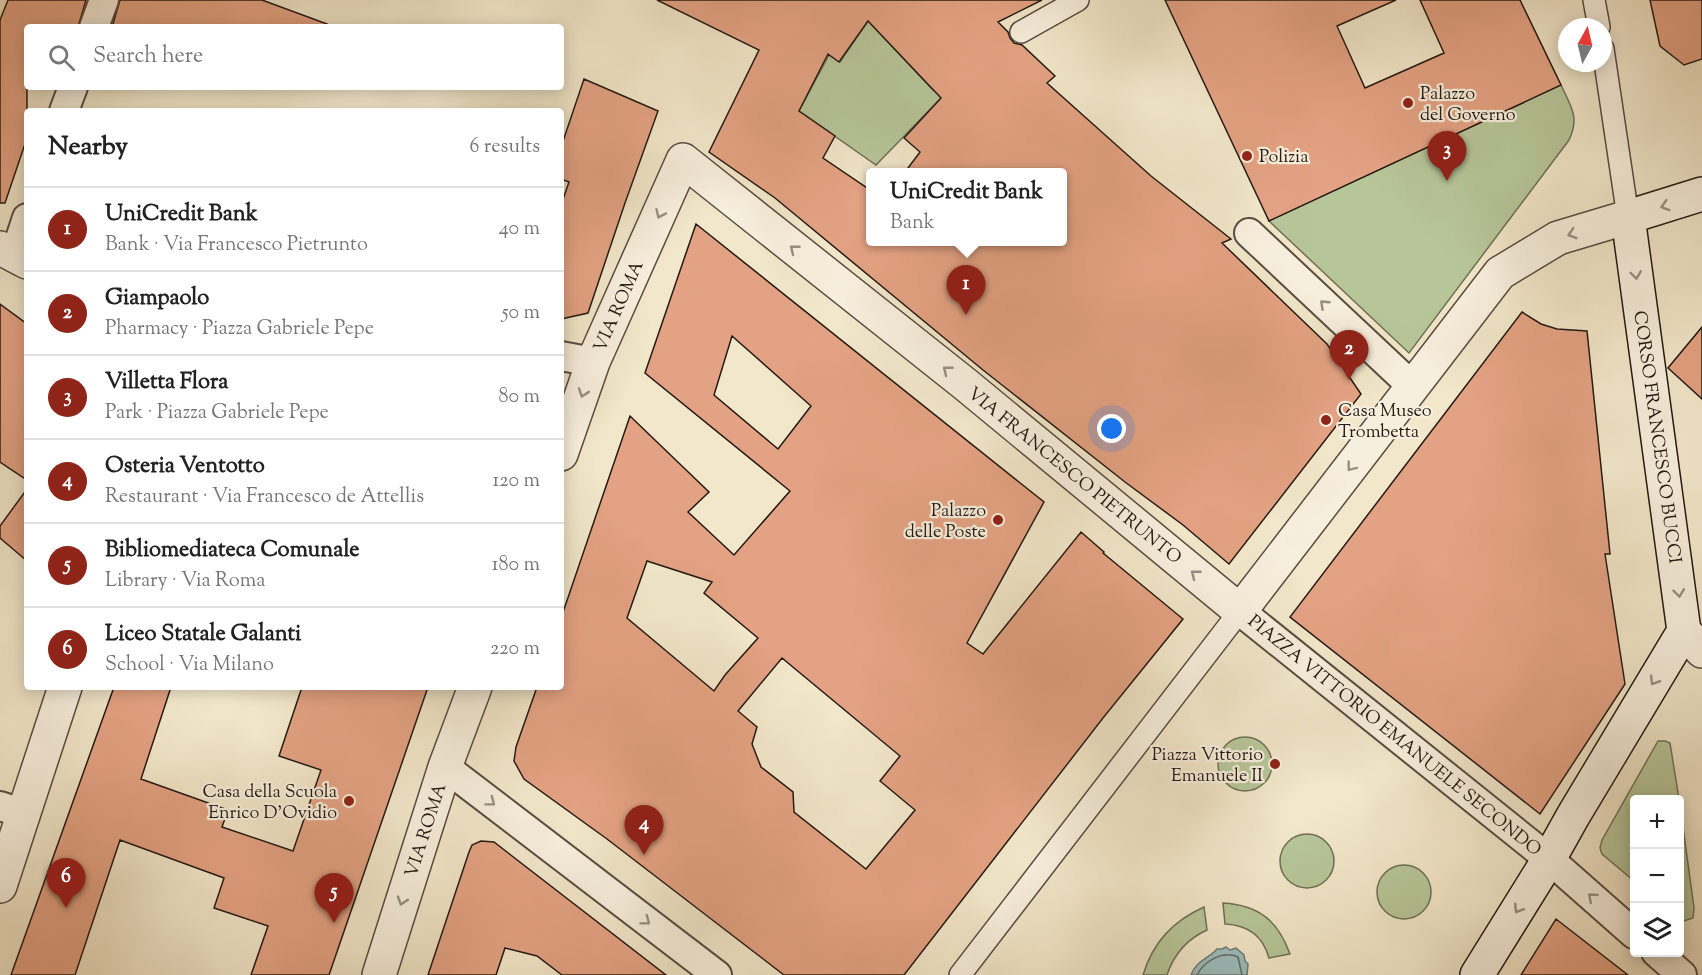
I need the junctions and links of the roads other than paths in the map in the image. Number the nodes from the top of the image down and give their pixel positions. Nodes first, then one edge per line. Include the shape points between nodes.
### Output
1 (104, 0) edge
2 (1078, 0) edge
3 (1594, 0) edge
4 (1597, 18) edge
5 (95, 24) edge
6 (1021, 32) dead end
7 (1606, 72) edge
8 (72, 90) edge
9 (65, 108) edge
10 (683, 160) joint
11 (1702, 194) edge
12 (1628, 217) junction
13 (24, 227) edge
14 (1249, 233) dead end
15 (14, 256) edge
16 (564, 357) edge
17 (593, 362) junction
18 (1413, 387) junction
19 (567, 421) edge
20 (564, 438) edge
21 (1240, 611) junction
22 (1693, 641) edge
23 (63, 690) edge
24 (474, 690) edge
25 (445, 767) junction
26 (12, 810) edge
27 (1550, 860) junction
28 (0, 886) edge
29 (1630, 930) edge
30 (1662, 957) edge
31 (1702, 973) edge
32 (379, 975) edge
33 (717, 975) edge
34 (960, 975) edge
35 (1477, 975) edge
36 (1682, 975) edge

1 - 5 street
2 - 6 street
3 - 4 street
7 - 12 street
8 - 9 street
10 -> 17 street, VIA ROMA
21 -> 10 street, VIA FRANCESCO PIETRUNTO
11 -> 12 street
12 -> 18 street via 1558,238 1500,273
12 -> 22 street, CORSO FRANCESCO BUCCI
13 - 15 street
18 -> 14 street
16 - 17 street
17 -> 19 street, VIA ROMA
18 -> 21 street
19 - 20 street, VIA ROMA
21 - 27 street, PIAZZA VITTORIO EMANUELE SECONDO
21 - 34 street, PIAZZA VITTORIO EMANUELE SECONDO
22 -> 27 street via 1573,816
23 - 26 street
24 - 25 street, VIA ROMA
25 -> 32 street, VIA ROMA
25 -> 33 street
26 - 28 street
29 -> 27 street
27 -> 35 street, PIAZZA VITTORIO EMANUELE SECONDO
30 - 36 street
31 - 36 street

